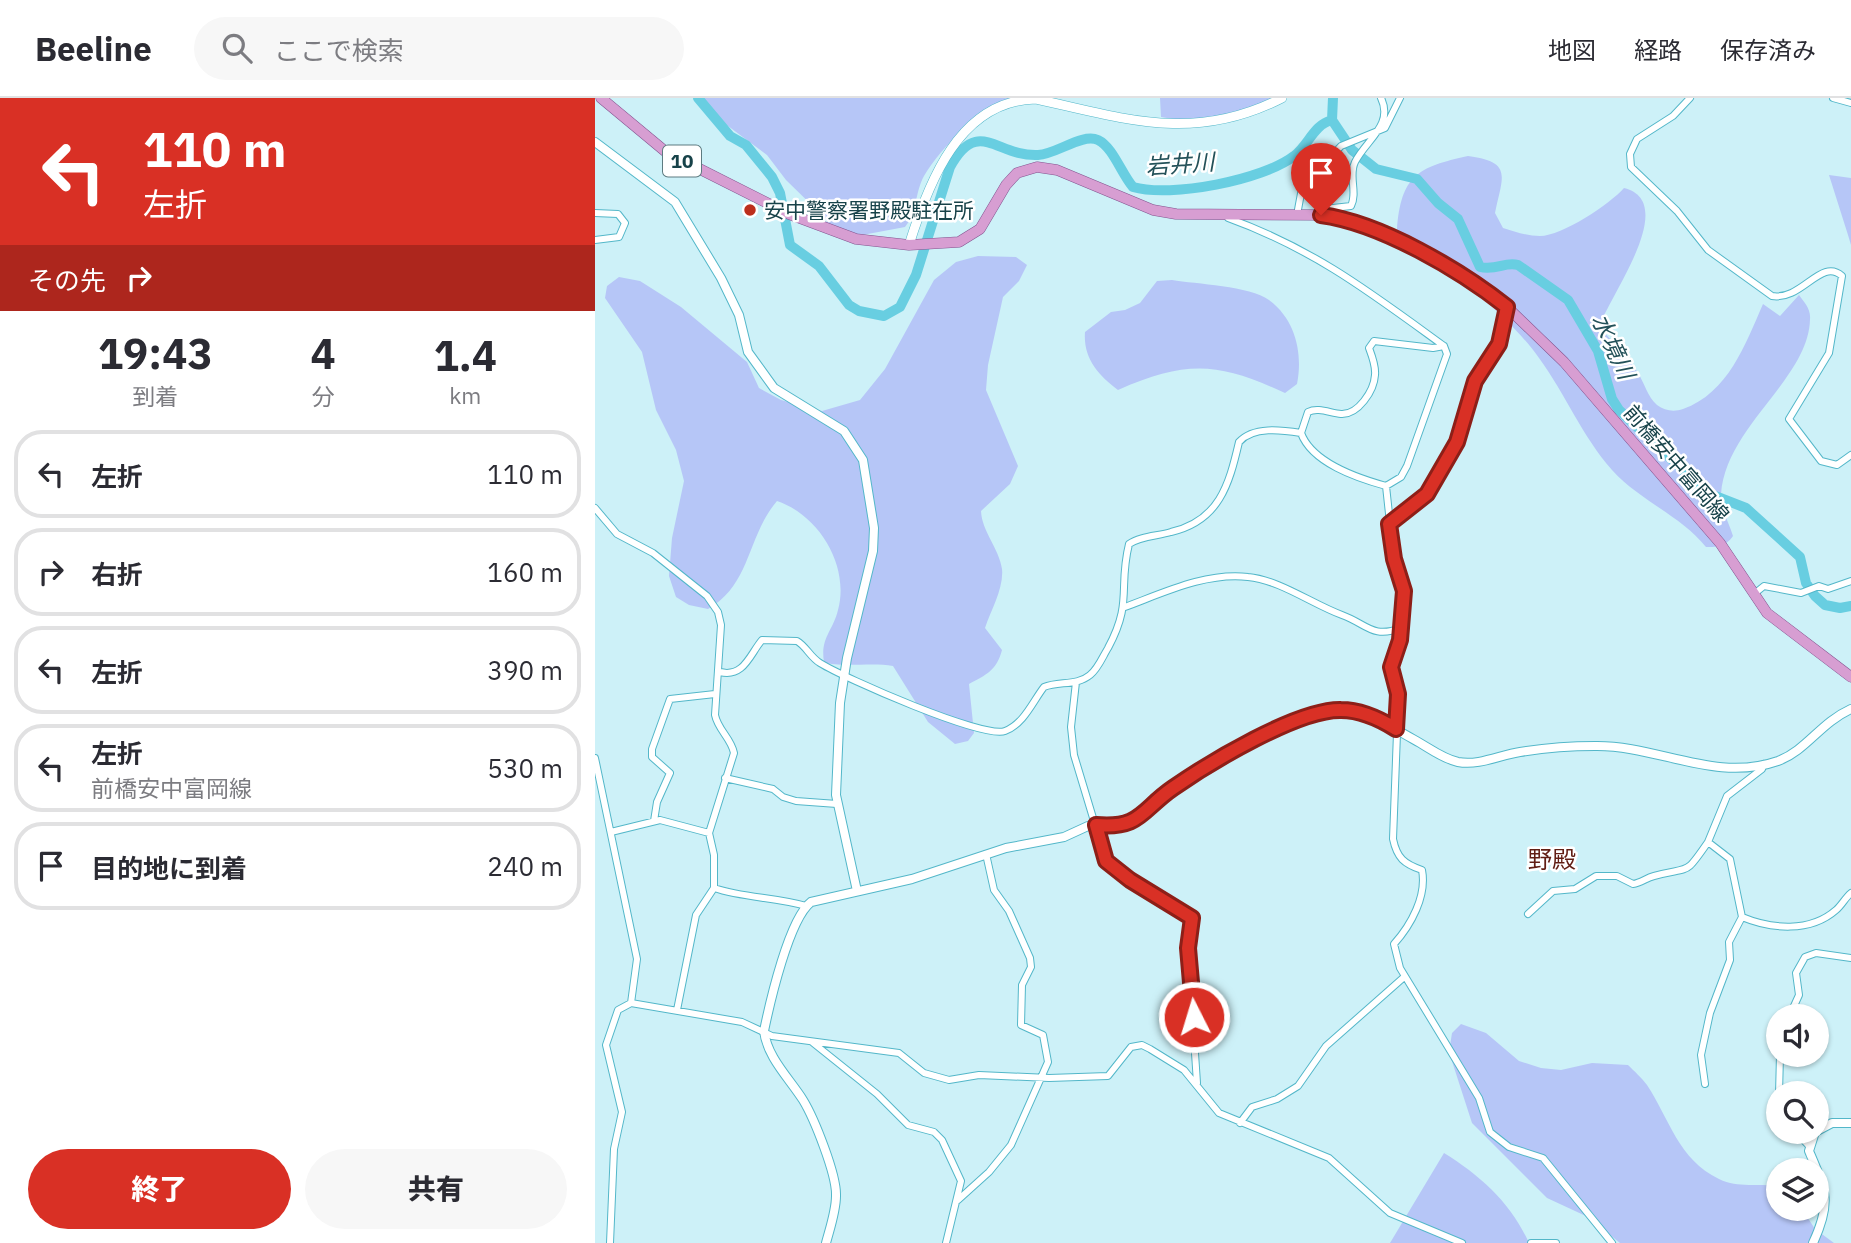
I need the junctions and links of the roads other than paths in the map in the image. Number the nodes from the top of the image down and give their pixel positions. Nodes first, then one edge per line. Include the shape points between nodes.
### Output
1 (601, 98) edge
2 (1282, 98) edge
3 (1381, 98) edge
4 (1400, 98) edge
5 (1690, 98) edge
6 (1833, 98) edge
7 (1851, 103) edge
8 (1377, 133) junction
9 (595, 142) edge
10 (595, 213) edge
11 (1227, 214) junction
12 (1297, 215) junction
13 (1321, 215) junction
14 (595, 240) edge
15 (911, 244) junction
16 (1507, 307) junction
17 (1444, 346) junction
18 (1301, 433) junction
19 (1851, 455) edge
20 (1386, 486) junction
21 (595, 508) edge
22 (1389, 524) junction
23 (1851, 581) edge
24 (1753, 594) junction
25 (1125, 607) junction
26 (1401, 628) junction
27 (720, 672) junction
28 (844, 673) junction
29 (1851, 677) edge
30 (1076, 682) junction
31 (715, 694) junction
32 (1851, 709) edge
33 (1396, 729) junction
34 (595, 758) edge
35 (1764, 764) junction
36 (725, 778) junction
37 (837, 804) junction
38 (654, 821) junction
39 (1096, 825) junction
40 (611, 832) junction
41 (709, 833) junction
42 (1707, 842) junction
43 (986, 854) junction
44 (714, 888) junction
45 (857, 891) junction
46 (1851, 893) edge
47 (806, 906) junction
48 (1528, 914) dead end
49 (1742, 917) junction
50 (1851, 958) edge
51 (1403, 978) junction
52 (631, 1003) junction
53 (1795, 1004) edge
54 (677, 1010) junction
55 (764, 1031) junction
56 (812, 1042) junction
57 (1042, 1077) junction
58 (1197, 1083) junction
59 (1705, 1084) dead end
60 (1240, 1123) junction
61 (1851, 1123) edge
62 (1829, 1125) edge
63 (1809, 1146) edge
64 (958, 1200) junction
65 (610, 1243) edge
66 (827, 1243) edge
67 (946, 1243) edge
68 (1462, 1243) edge
69 (1531, 1243) edge
70 (1556, 1243) edge
71 (1612, 1243) edge
72 (1813, 1243) edge

1 - 15 main road, 10 via 666,152 774,207 856,239
2 - 15 main road via 1232,118 1188,126 1148,123 1036,99 1004,106 971,128 944,157 925,194
3 - 8 street via 1386,109
4 - 8 street via 1388,123
5 - 19 street via 1673,116 1637,139 1629,154 1631,167 1677,211 1708,250 1772,296 1799,292 1828,270 1842,276 1829,353 1789,419 1821,461 1837,465
6 - 7 street
8 - 12 street via 1356,137 1335,151 1302,188
8 - 13 street via 1355,162 1351,206 1333,206
9 - 28 street via 675,202 721,278 739,315 748,352 773,388 844,431 863,460 874,528 873,551
10 - 14 street via 618,214 625,228 619,237
11 - 12 main road, 前橋安中富岡線 / 10
11 - 15 main road, 前橋安中富岡線 / 10 via 1153,210 1057,170 1037,167 1017,173 971,238
11 - 17 street via 1357,281
12 - 13 main road, 前橋安中富岡線 / 10
13 - 16 main road, 前橋安中富岡線 / 10 via 1367,227 1439,262
16 - 22 street via 1499,344 1475,381 1457,442 1427,494
16 - 24 main road, 前橋安中富岡線 / 10 via 1564,362 1711,533
17 - 18 street via 1371,342 1375,376 1362,403 1344,414 1313,409
17 - 20 street via 1447,354 1441,376 1407,466 1401,477
18 - 20 street via 1310,450
18 - 25 street via 1262,431 1244,436 1226,491 1211,513 1180,530 1129,544
20 - 22 street
21 - 27 street via 617,534 653,553 710,600 721,625
22 - 26 street via 1404,591
23 - 24 street via 1801,593 1764,586
24 - 29 main road, 前橋安中富岡線 / 10 via 1784,628
25 - 26 street via 1176,588 1244,576 1343,615 1364,628 1381,632
25 - 30 street via 1121,625 1101,659 1091,674
26 - 33 street via 1391,667 1398,694
27 - 28 street via 744,666 762,640 781,638 799,642 816,661
27 - 31 street
28 - 30 street via 916,706 995,733 1014,726 1044,687
28 - 37 street
30 - 39 street via 1071,727 1074,755
31 - 36 street via 717,723 734,750
31 - 38 street via 670,699 652,749 652,757 670,773
32 - 35 street via 1827,721 1794,752
33 - 35 street via 1460,762 1597,746 1695,766
33 - 39 street via 1340,709 1295,719 1172,789 1131,824
33 - 51 street via 1393,839 1396,853 1406,865 1422,870 1424,880 1412,920 1394,944
34 - 40 street
35 - 42 street via 1727,796
36 - 37 street via 773,789 796,801
36 - 41 street
37 - 45 street
38 - 40 street
38 - 41 street
39 - 43 street
39 - 58 street via 1106,861 1192,918 1188,948
40 - 52 street via 637,959
41 - 44 street
42 - 48 street via 1682,872 1633,884 1617,876 1596,876 1575,889 1553,891
42 - 49 street via 1730,859
43 - 45 street
43 - 57 street via 994,890 1030,958 1031,967 1022,985 1021,1025 1043,1035 1048,1053
44 - 47 street
44 - 54 street via 696,915
45 - 47 street
46 - 49 street via 1836,910 1812,923 1774,928
47 - 55 street via 789,942
49 - 59 street via 1729,942 1730,960 1710,1013 1701,1055
50 - 53 street via 1816,953 1805,957 1796,973 1799,995
51 - 60 street via 1326,1046 1298,1086 1252,1107
51 - 71 street via 1474,1090 1490,1132 1509,1147 1543,1158
52 - 54 street
52 - 65 street via 618,1010 606,1045 622,1112 614,1149
54 - 55 street via 742,1022
55 - 56 street
55 - 66 street via 782,1073 813,1119 836,1181
56 - 57 street via 899,1053 924,1073 942,1079 1008,1074
56 - 64 street via 908,1125 934,1132 942,1140 959,1172
57 - 58 street via 1108,1076 1136,1044 1169,1058
57 - 64 street via 1007,1152
58 - 60 street via 1219,1112
60 - 68 street via 1329,1158 1390,1213
61 - 62 street
63 - 72 street via 1827,1202
64 - 67 street
69 - 70 street

